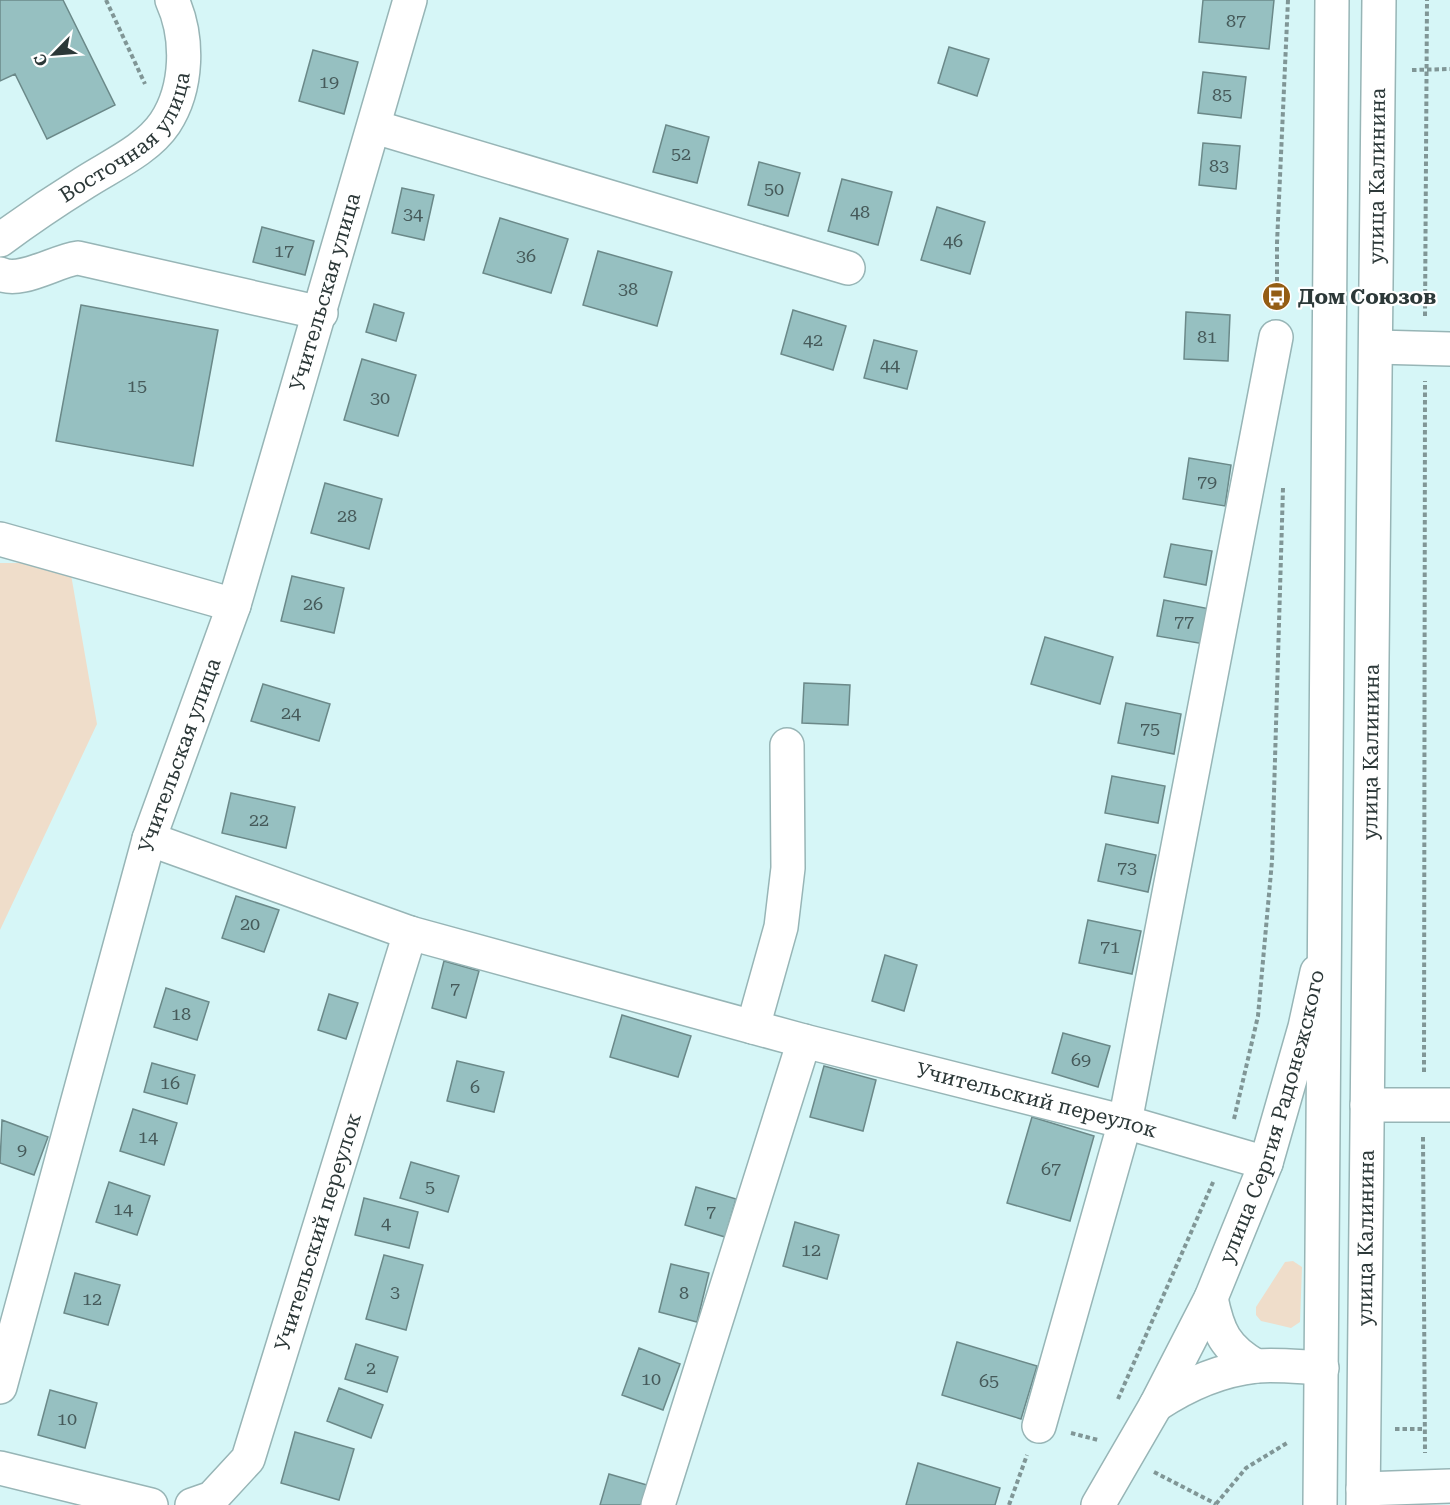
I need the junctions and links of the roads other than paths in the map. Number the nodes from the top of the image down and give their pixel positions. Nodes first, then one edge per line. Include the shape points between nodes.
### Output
1 (172, 0) edge
2 (410, 0) edge
3 (1332, 0) edge
4 (1380, 0) edge
5 (375, 127) junction
6 (0, 240) edge
7 (848, 268) dead end
8 (0, 274) edge
9 (321, 313) junction
10 (1276, 337) road end
11 (1377, 347) junction
12 (1450, 349) edge
13 (0, 539) edge
14 (234, 605) junction
15 (787, 744) dead end
16 (149, 839) junction
17 (410, 933) junction
18 (1324, 935) junction
19 (753, 1027) junction
20 (804, 1041) junction
21 (1450, 1105) edge
22 (1367, 1106) junction
23 (1125, 1122) junction
24 (1266, 1163) junction
25 (1211, 1298) junction
26 (1256, 1366) junction
27 (1365, 1367) junction
28 (1322, 1368) junction
29 (0, 1387) edge
30 (1156, 1405) junction
31 (1038, 1426) dead end
32 (0, 1468) edge
33 (1450, 1486) edge
34 (1363, 1497) edge
35 (151, 1505) edge
36 (192, 1505) edge
37 (658, 1505) edge
38 (1098, 1505) edge
39 (1320, 1505) edge

1 - 6 street, Восточная улица via 184,47 178,97 164,125 139,148
2 - 5 street, Учительская улица
3 - 18 street, улица Калинина
4 - 11 street, улица Калинина
5 - 7 street
5 - 9 street, Учительская улица
8 - 9 street via 25,276 61,260 78,258
9 - 14 street, Учительская улица
10 - 23 street
11 - 12 street
11 - 22 street, улица Калинина
13 - 14 street
14 - 16 street, Учительская улица
15 - 19 street via 788,868 781,927
16 - 17 street, Учительский переулок
16 - 29 street, Учительская улица
17 - 19 street, Учительский переулок
17 - 36 street, Учительский переулок via 248,1459 212,1498
18 - 24 street, улица Сергия Радонежского via 1305,1027
18 - 28 street, улица Калинина
19 - 20 street, Учительский переулок
20 - 23 street, Учительский переулок
20 - 37 street
21 - 22 street
22 - 27 street, улица Калинина
23 - 24 street, Учительский переулок
23 - 31 street
24 - 25 street, улица Сергия Радонежского
25 - 26 street via 1225,1341
25 - 30 street, улица Сергия Радонежского
26 - 28 street, улица Сергия Радонежского
26 - 30 street, улица Сергия Радонежского via 1183,1387
27 - 28 street, улица Сергия Радонежского
27 - 34 street, улица Калинина
28 - 39 street, улица Калинина
30 - 38 street, улица Сергия Радонежского
32 - 35 street
33 - 34 street

